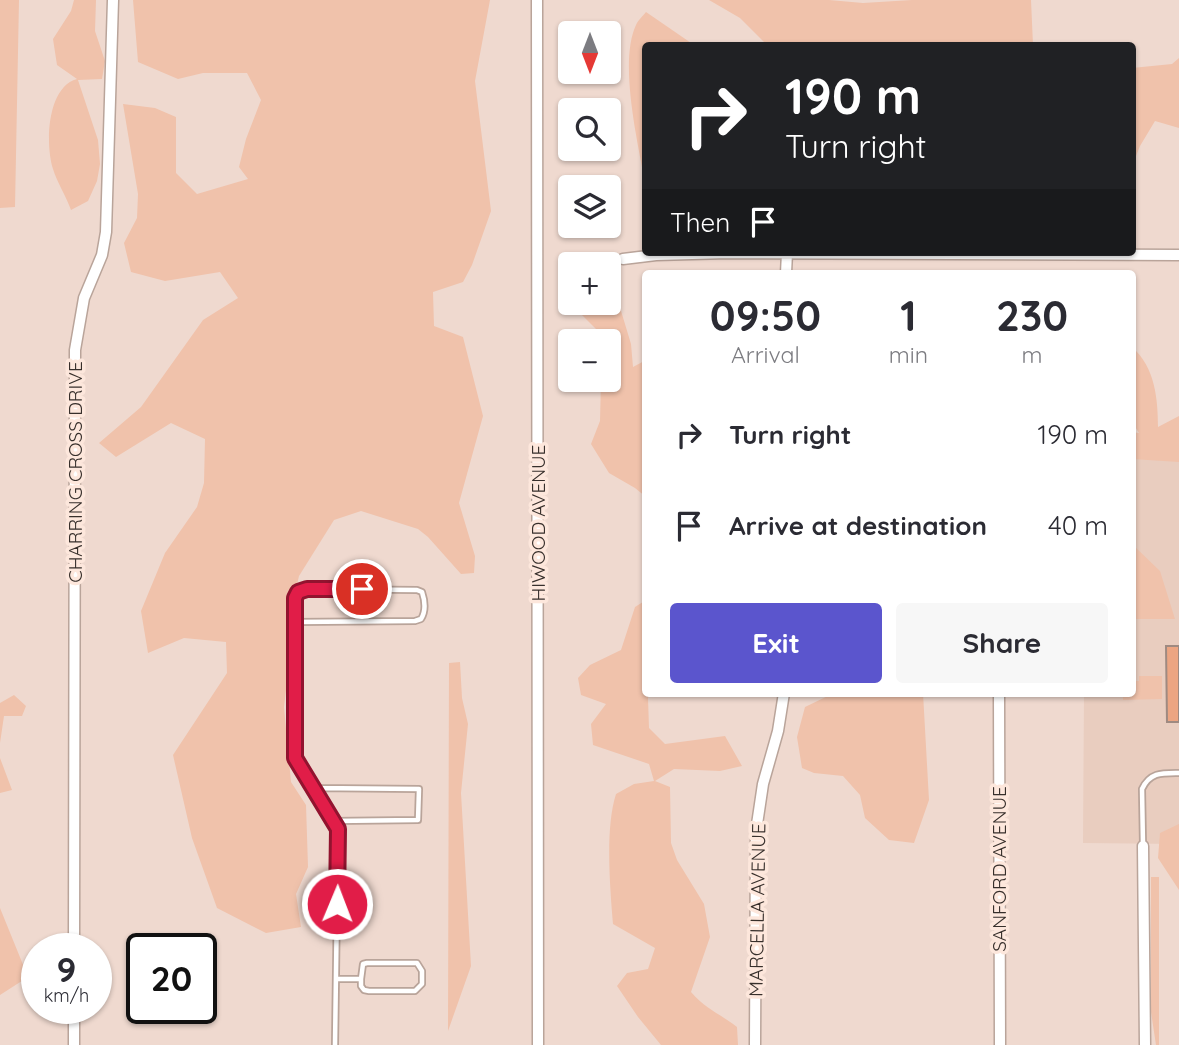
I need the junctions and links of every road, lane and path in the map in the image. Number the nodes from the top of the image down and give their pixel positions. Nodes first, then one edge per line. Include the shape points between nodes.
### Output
1 (113, 0) edge
2 (537, 0) edge
3 (1136, 255) edge
4 (1179, 255) edge
5 (648, 256) edge
6 (622, 259) dead end
7 (295, 622) junction
8 (783, 697) edge
9 (999, 697) edge
10 (1179, 772) edge
11 (313, 788) junction
12 (333, 821) junction
13 (1143, 846) joint
14 (74, 933) edge
15 (335, 979) junction
16 (360, 979) junction
17 (74, 1024) edge
18 (74, 1045) edge
19 (335, 1045) edge
20 (538, 1045) edge
21 (755, 1045) edge
22 (1000, 1045) edge
23 (1145, 1045) edge

1 - 14 street, CHARRING CROSS DRIVE via 106,232 84,298 75,351
2 - 20 street, HIWOOD AVENUE
3 - 4 street
5 - 6 street
7 - 7 lane via 295,598 307,589 417,590 424,598 424,614 415,621
7 - 11 lane via 295,758
8 - 21 street, MARCELLA AVENUE via 756,831
9 - 22 street, SANFORD AVENUE
10 - 13 lane via 1156,773 1142,789
11 - 12 lane
11 - 12 lane via 419,789 418,820
12 - 15 lane via 338,829
13 - 23 street
15 - 16 lane
15 - 19 lane
16 - 16 lane via 363,990 415,991 422,984 422,971 417,963 367,962 362,964
17 - 18 street

